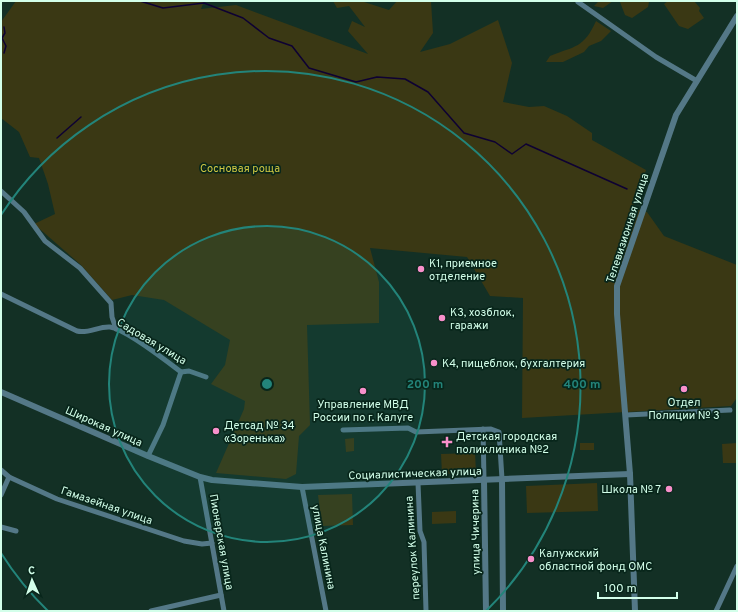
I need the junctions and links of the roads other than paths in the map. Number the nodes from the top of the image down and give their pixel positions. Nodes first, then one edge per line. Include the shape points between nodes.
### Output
1 (578, 2) edge
2 (737, 16) edge
3 (697, 81) junction
4 (1, 191) edge
5 (1, 294) edge
6 (116, 328) junction
7 (181, 372) junction
8 (206, 377) dead end
9 (1, 392) edge
10 (730, 410) dead end
11 (626, 415) junction
12 (483, 429) junction
13 (342, 430) dead end
14 (148, 456) junction
15 (1, 470) edge
16 (630, 474) junction
17 (9, 477) junction
18 (200, 477) junction
19 (502, 479) junction
20 (484, 480) junction
21 (418, 483) junction
22 (302, 487) junction
23 (1, 495) edge
24 (1, 527) edge
25 (16, 531) dead end
26 (212, 543) junction
27 (737, 566) edge
28 (221, 596) junction
29 (155, 611) edge
30 (224, 611) edge
31 (326, 611) edge
32 (426, 611) edge
33 (486, 611) edge
34 (503, 611) edge
35 (635, 611) edge
36 (716, 611) edge

1 - 3 street via 656,57
2 - 3 street, Телевизионная улица
3 - 11 street, Телевизионная улица via 676,115 617,286
4 - 6 street via 24,212 44,241 80,268 111,303
5 - 6 street, Садовая улица via 82,333 109,327
6 - 7 street, Садовая улица
7 - 8 street, Садовая улица via 189,371
7 - 14 street via 163,425
9 - 14 street, Широкая улица
10 - 11 street
11 - 16 street, Телевизионная улица
12 - 13 street via 416,432 408,428
12 - 19 street via 499,432
12 - 20 street, улица Чичерина
14 - 18 street, Широкая улица
15 - 17 street, Гамазейная улица
16 - 19 street, Социалистическая улица
16 - 35 street, Телевизионная улица
17 - 23 street
17 - 26 street, Гамазейная улица via 57,498 184,541
18 - 22 street, Социалистическая улица
18 - 26 street, Пионерская улица
19 - 20 street, Социалистическая улица
19 - 34 street
20 - 21 street, Социалистическая улица
20 - 33 street, улица Чичерина
21 - 22 street, Социалистическая улица
21 - 32 street, переулок Калинина via 420,531 424,542
22 - 31 street, улица Калинина
24 - 25 street
26 - 28 street, Пионерская улица
27 - 36 street
28 - 29 street
28 - 30 street, Пионерская улица

